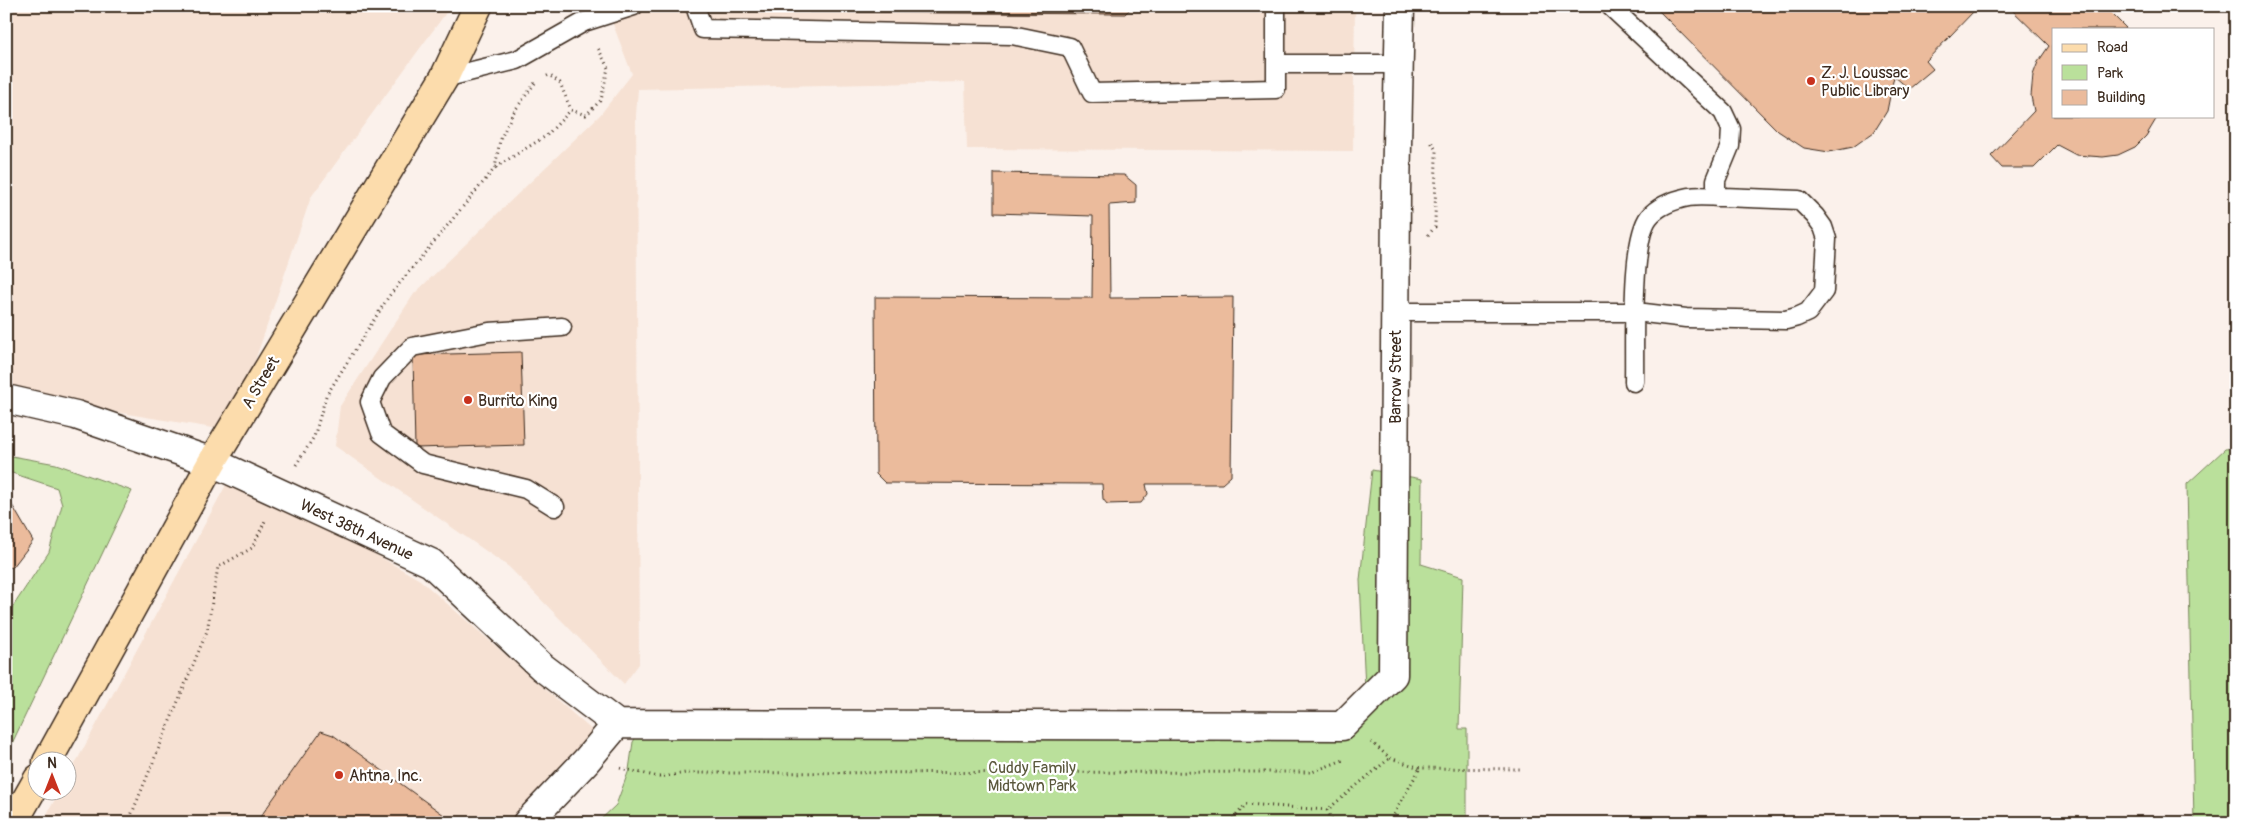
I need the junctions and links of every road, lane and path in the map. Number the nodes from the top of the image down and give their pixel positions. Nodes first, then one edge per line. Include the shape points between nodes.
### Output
1 (478, 6) edge
2 (634, 6) edge
3 (695, 6) edge
4 (1276, 6) edge
5 (1400, 6) edge
6 (1610, 6) edge
7 (584, 22) junction
8 (1276, 64) junction
9 (1400, 64) junction
10 (444, 78) junction
11 (571, 110) junction
12 (1428, 137) dead end
13 (495, 168) junction
14 (1716, 197) junction
15 (1423, 241) dead end
16 (1396, 312) junction
17 (1636, 312) junction
18 (562, 327) dead end
19 (1634, 382) dead end
20 (6, 399) edge
21 (212, 462) junction
22 (278, 493) junction
23 (555, 507) dead end
24 (616, 724) junction
25 (1342, 726) junction
26 (1373, 743) junction
27 (1366, 747) dead end
28 (52, 752) edge
29 (1350, 756) dead end
30 (1390, 758) junction
31 (586, 761) junction
32 (1420, 768) junction
33 (1522, 769) dead end
34 (28, 797) edge
35 (1327, 810) junction
36 (14, 823) edge
37 (128, 823) edge
38 (527, 823) edge
39 (1230, 823) edge
40 (1333, 823) edge
41 (1389, 823) edge

1 - 10 main road, A Street
2 - 7 lane
3 - 8 lane via 703,29 1012,35 1070,47 1092,93 1276,89
4 - 8 lane
5 - 9 street, Barrow Street
6 - 14 lane via 1723,112 1731,129 1730,146 1716,180
7 - 10 lane via 517,60
7 - 11 path via 608,68 601,100 586,115
8 - 9 lane
9 - 16 street, Barrow Street
10 - 21 main road, A Street
11 - 13 path via 546,136
11 - 13 path via 560,83 550,75 534,83 513,113 500,140
12 - 15 path via 1436,150 1435,227
13 - 22 path via 389,296 326,396 314,437
14 - 17 lane via 1691,197 1668,202 1648,219 1640,238 1636,264
14 - 17 lane via 1799,200 1807,206 1823,227 1827,239 1824,291 1808,312 1786,320 1686,318
16 - 17 lane
16 - 25 street, Barrow Street via 1393,675
17 - 19 lane
18 - 23 lane via 489,332 412,346 382,378 370,402 381,433 423,464 526,489
20 - 21 street, West 38th Avenue via 76,414
21 - 22 street, West 38th Avenue
21 - 28 main road, A Street
22 - 24 street, West 38th Avenue via 431,563 542,667
22 - 37 path via 252,548 218,567 207,631
24 - 25 street
24 - 31 street
25 - 26 path
26 - 27 path
26 - 30 path
29 - 31 path via 1312,772 686,773 659,776
30 - 32 path
30 - 35 path
31 - 38 street
32 - 33 path
32 - 41 path
34 - 36 main road
35 - 39 path via 1246,804
35 - 40 path

